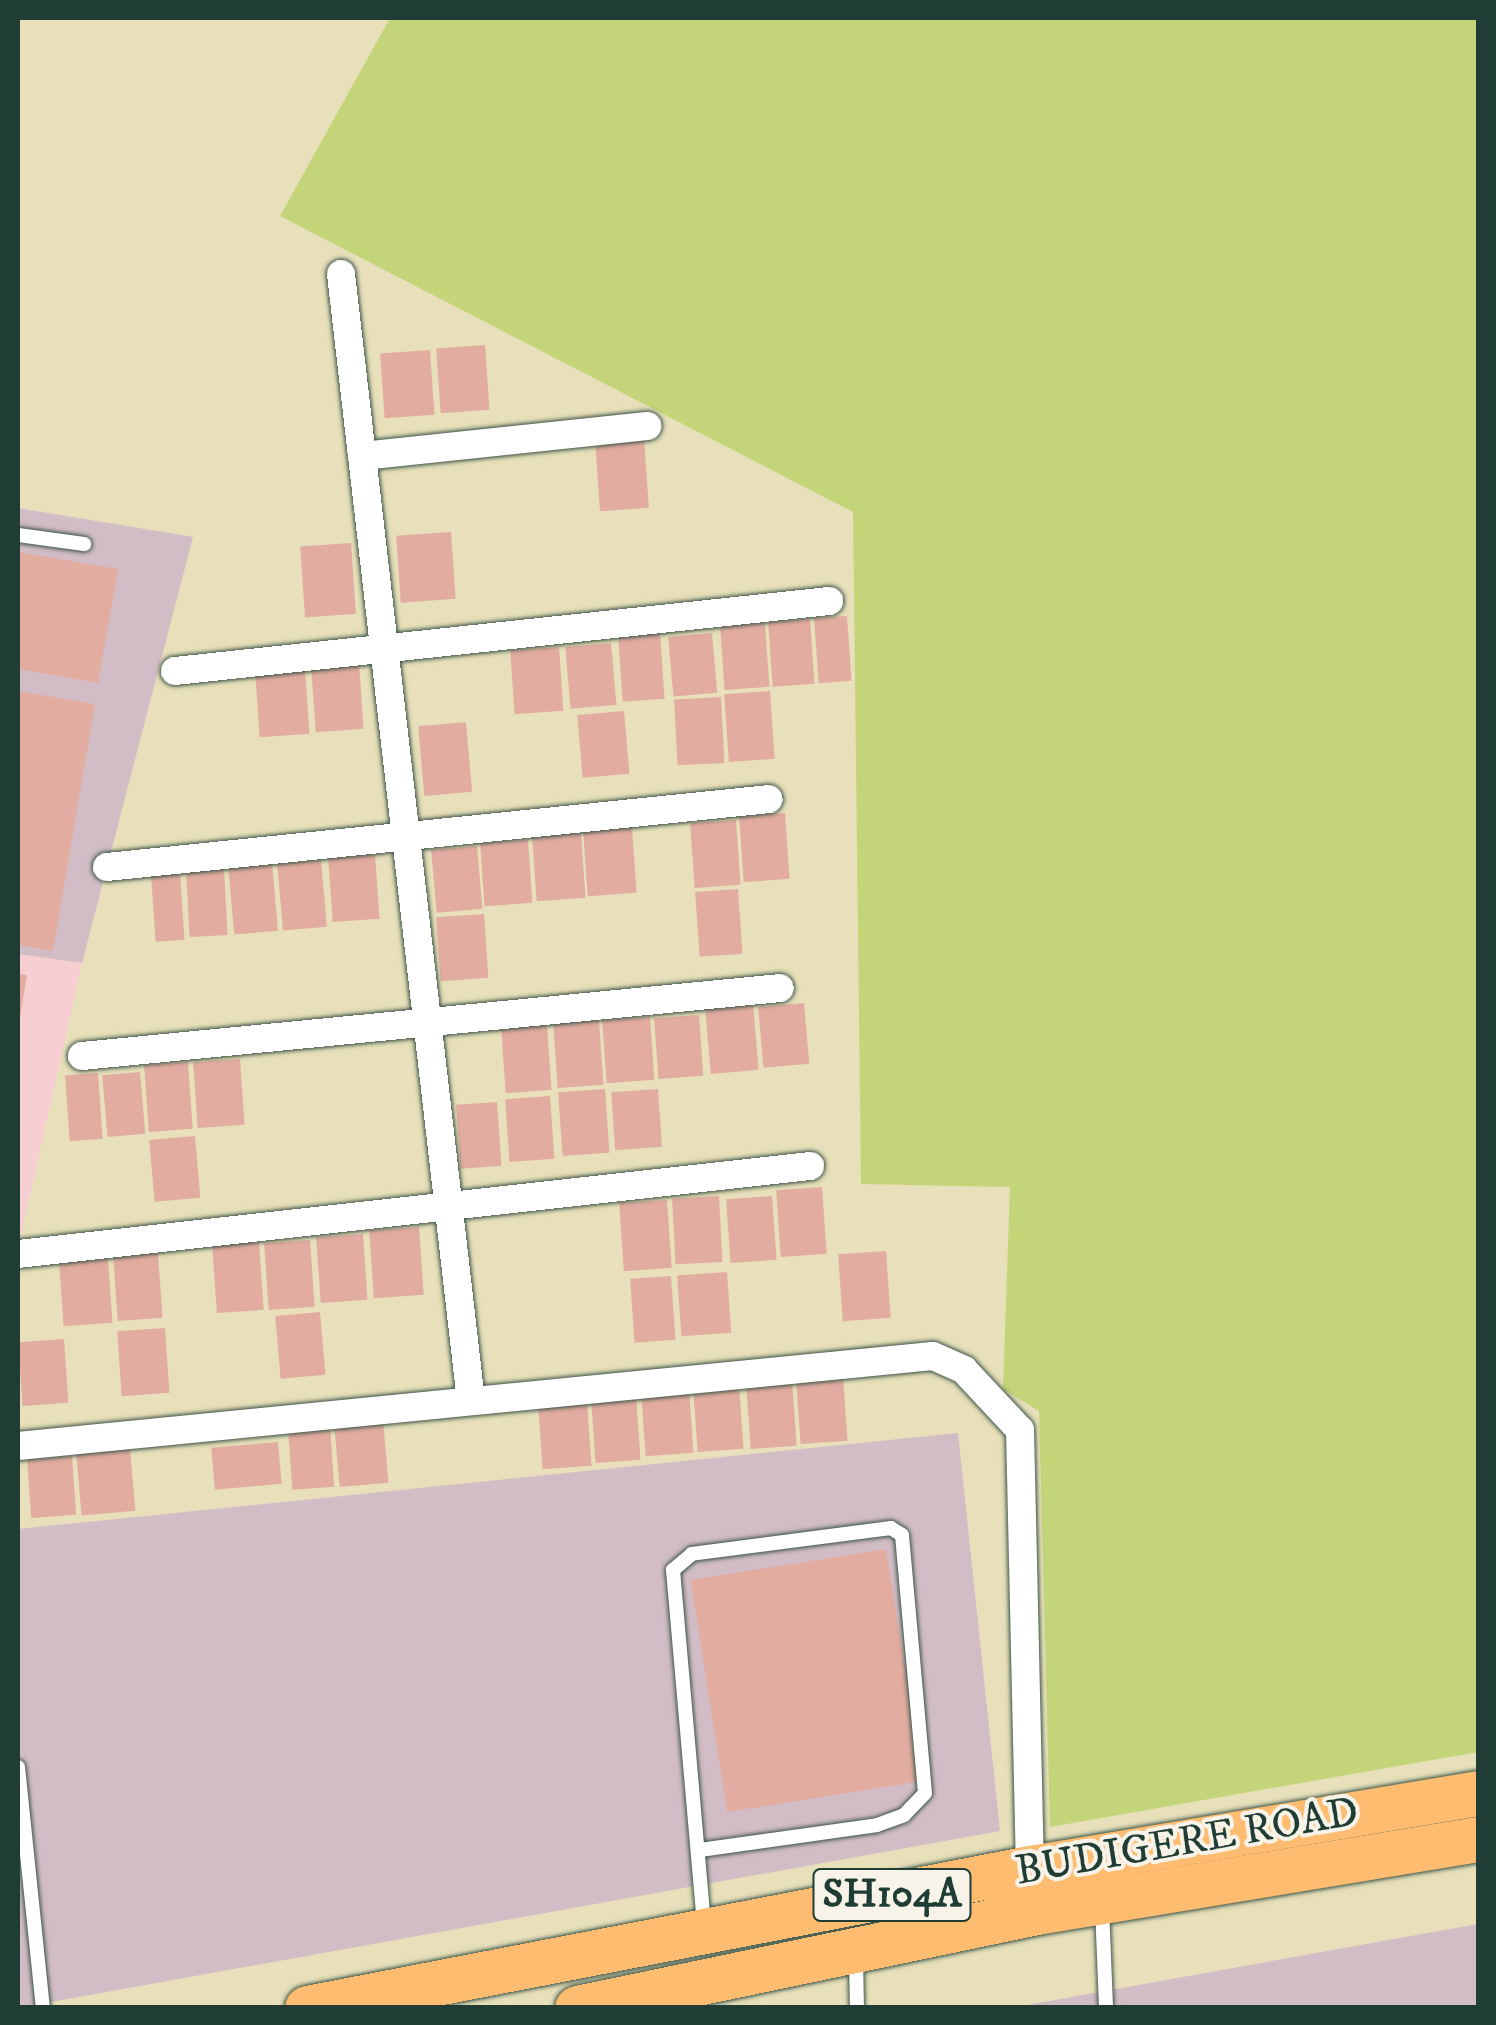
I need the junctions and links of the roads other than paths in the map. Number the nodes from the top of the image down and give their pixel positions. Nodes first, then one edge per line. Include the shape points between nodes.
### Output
1 (341, 274) dead end
2 (647, 426) dead end
3 (362, 456) junction
4 (18, 535) edge
5 (84, 544) dead end
6 (829, 601) dead end
7 (384, 648) junction
8 (175, 670) dead end
9 (769, 800) dead end
10 (406, 836) junction
11 (107, 866) dead end
12 (780, 988) dead end
13 (428, 1022) junction
14 (82, 1056) dead end
15 (810, 1166) dead end
16 (448, 1206) junction
17 (18, 1254) edge
18 (471, 1401) junction
19 (18, 1446) edge
20 (18, 1767) edge
21 (1478, 1793) edge
22 (1478, 1839) edge
23 (700, 1850) junction
24 (1030, 1868) junction
25 (1102, 1902) junction
26 (704, 1931) junction
27 (856, 1952) junction
28 (42, 2008) edge
29 (306, 2008) edge
30 (577, 2008) edge
31 (856, 2008) edge
32 (1106, 2008) edge

1 - 3 street
2 - 3 street
3 - 7 street
4 - 5 lane
6 - 7 street
7 - 8 street
7 - 10 street
9 - 10 street
10 - 11 street
10 - 13 street
12 - 13 street
13 - 14 street
13 - 16 street
15 - 16 street
16 - 17 street
16 - 18 street
18 - 19 street
18 - 24 street via 933,1356 964,1370 1020,1430
20 - 28 lane
21 - 24 main road, BUDIGERE ROAD / SH104A
22 - 25 main road, BUDIGERE ROAD / SH104A
23 - 23 lane via 673,1570 692,1554 891,1528 902,1535 926,1793 904,1815 877,1825
23 - 26 lane
24 - 26 main road, BUDIGERE ROAD / SH104A
25 - 27 main road, BUDIGERE ROAD / SH104A
25 - 32 lane
26 - 29 main road, BUDIGERE ROAD / SH104A
27 - 30 main road, BUDIGERE ROAD / SH104A
27 - 31 lane

